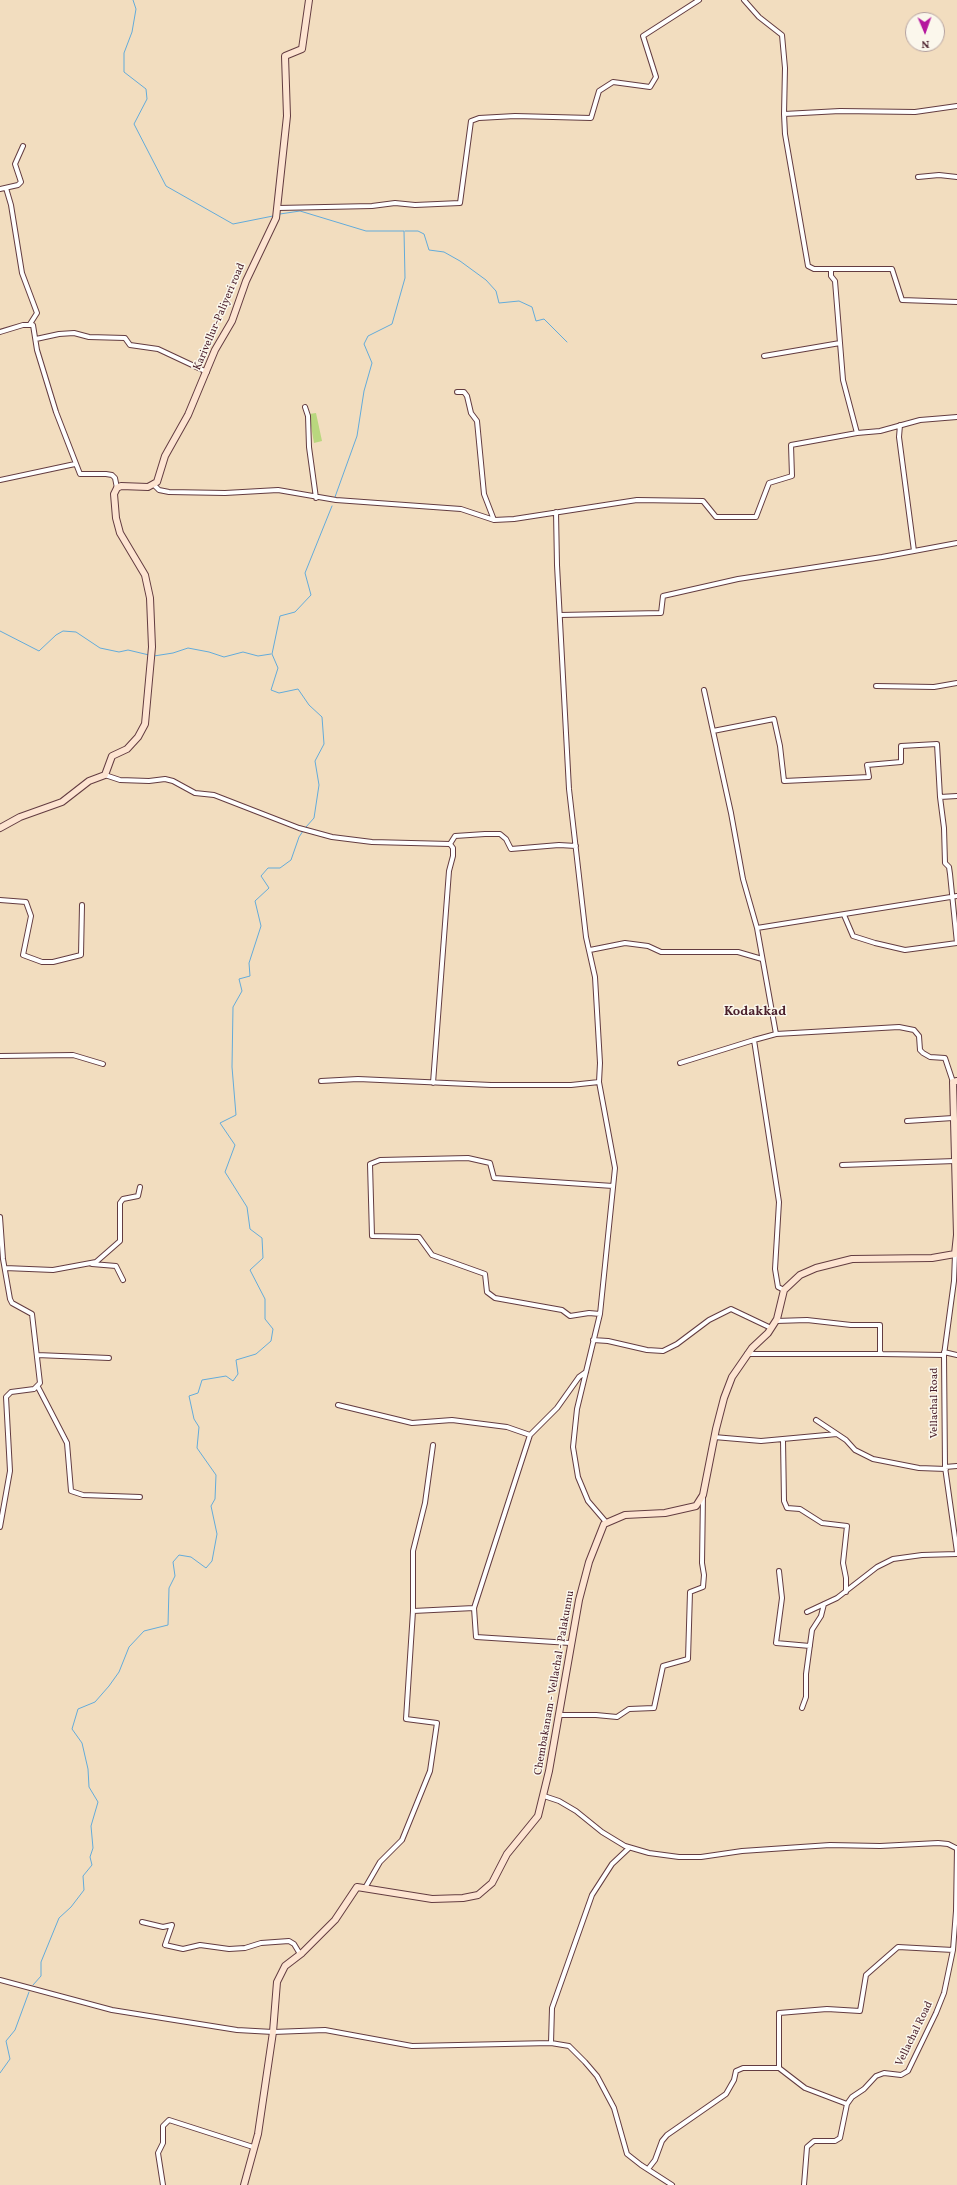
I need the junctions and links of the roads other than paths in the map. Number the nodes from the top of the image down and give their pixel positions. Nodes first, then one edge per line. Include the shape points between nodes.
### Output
1 (309, 0) edge
2 (699, 0) edge
3 (744, 0) edge
4 (957, 106) edge
5 (784, 114) junction
6 (23, 146) dead end
7 (957, 176) edge
8 (918, 177) dead end
9 (6, 188) junction
10 (0, 189) edge
11 (278, 208) junction
12 (831, 269) junction
13 (957, 302) edge
14 (30, 324) junction
15 (0, 332) edge
16 (36, 339) junction
17 (840, 343) junction
18 (764, 356) dead end
19 (207, 372) junction
20 (456, 392) dead end
21 (305, 407) dead end
22 (957, 417) edge
23 (900, 425) junction
24 (856, 433) junction
25 (75, 464) junction
26 (0, 480) edge
27 (154, 485) junction
28 (117, 488) junction
29 (316, 498) junction
30 (556, 512) junction
31 (494, 520) junction
32 (957, 542) edge
33 (914, 551) junction
34 (560, 615) junction
35 (957, 683) edge
36 (876, 686) dead end
37 (704, 690) dead end
38 (713, 730) junction
39 (105, 775) junction
40 (957, 796) edge
41 (940, 797) junction
42 (0, 828) edge
43 (450, 844) junction
44 (576, 846) junction
45 (955, 896) edge
46 (0, 900) edge
47 (82, 905) dead end
48 (844, 915) junction
49 (757, 928) junction
50 (590, 950) junction
51 (762, 959) junction
52 (776, 1034) junction
53 (754, 1040) junction
54 (0, 1056) edge
55 (680, 1063) dead end
56 (103, 1064) dead end
57 (321, 1081) dead end
58 (599, 1082) junction
59 (955, 1082) edge
60 (433, 1083) junction
61 (953, 1118) junction
62 (907, 1121) dead end
63 (955, 1161) junction
64 (842, 1165) dead end
65 (956, 1180) edge
66 (613, 1186) junction
67 (140, 1187) dead end
68 (0, 1217) edge
69 (955, 1254) junction
70 (90, 1264) junction
71 (3, 1267) edge
72 (123, 1280) dead end
73 (956, 1281) edge
74 (784, 1290) junction
75 (600, 1314) junction
76 (776, 1321) junction
77 (771, 1328) junction
78 (593, 1340) junction
79 (747, 1354) junction
80 (882, 1354) junction
81 (944, 1354) junction
82 (37, 1355) junction
83 (957, 1356) edge
84 (109, 1358) dead end
85 (586, 1372) junction
86 (38, 1387) junction
87 (338, 1405) dead end
88 (816, 1420) dead end
89 (838, 1434) junction
90 (530, 1435) junction
91 (714, 1437) junction
92 (783, 1440) junction
93 (433, 1445) dead end
94 (957, 1466) edge
95 (946, 1468) junction
96 (703, 1495) junction
97 (140, 1497) dead end
98 (606, 1522) junction
99 (0, 1527) edge
100 (957, 1553) edge
101 (779, 1571) dead end
102 (846, 1592) junction
103 (824, 1604) junction
104 (474, 1608) junction
105 (413, 1611) junction
106 (807, 1612) dead end
107 (570, 1643) junction
108 (810, 1646) junction
109 (802, 1708) dead end
110 (559, 1715) junction
111 (544, 1796) junction
112 (629, 1848) junction
113 (956, 1848) edge
114 (365, 1888) junction
115 (142, 1922) dead end
116 (953, 1950) junction
117 (300, 1954) junction
118 (0, 1980) edge
119 (273, 2032) junction
120 (551, 2043) junction
121 (779, 2068) junction
122 (847, 2104) junction
123 (253, 2147) junction
124 (648, 2169) junction
125 (162, 2185) edge
126 (244, 2185) edge
127 (672, 2185) edge
128 (804, 2185) edge

1 - 11 main road, Karivellur-Paliyeri road via 302,49 285,56 287,116
2 - 11 street via 643,36 656,77 650,88 613,82 599,91 591,118 516,116 479,118 471,121 460,203
3 - 5 street via 759,17 782,35 785,68
4 - 5 street via 915,112 840,111
5 - 12 street via 808,266 814,269
6 - 9 street via 15,164 21,182
7 - 8 street
9 - 10 street
9 - 14 street via 22,273 37,313
11 - 19 main road, Karivellur-Paliyeri road via 276,218 246,281 232,321 215,350
12 - 13 street via 892,269 902,300
12 - 17 street via 831,276 835,281
14 - 15 street
14 - 16 street via 33,326
16 - 19 street via 74,333 95,338 125,338 130,345 158,349
16 - 25 street via 54,405
17 - 18 street
17 - 24 street via 843,380
19 - 27 main road, Karivellur-Paliyeri road via 188,415 165,456
20 - 31 street via 464,392 467,396 471,413 477,421 484,494
21 - 29 street
22 - 23 street via 920,420
23 - 24 street via 880,431
23 - 33 street via 899,438
24 - 30 street via 791,445 792,476 769,483 756,517 716,517 703,501 637,500
25 - 26 street
25 - 28 street via 80,474 112,475
27 - 28 main road
27 - 29 street via 159,490 169,492 225,493 278,490
28 - 39 main road via 114,503 120,534 142,568 148,586 152,652 145,724 127,749 112,756
29 - 31 street via 461,509
30 - 31 street
30 - 34 street
32 - 33 street
33 - 34 street via 738,579 663,596 661,613
34 - 44 street via 569,789
35 - 36 street via 934,687
37 - 38 street
38 - 41 street via 774,719 784,781 869,777 867,764 901,762 901,746 937,744
38 - 49 street via 742,879
39 - 42 main road via 89,781 62,802 20,817
39 - 43 street via 120,780 173,781 195,793 214,795 302,829 357,841
40 - 41 street
41 - 45 street via 945,863 949,867
43 - 44 street via 455,836 500,834 511,849
43 - 60 street via 453,856 449,871
44 - 50 street via 586,937
45 - 48 street
45 - 48 street via 957,943 905,950 882,945 853,936
46 - 47 street via 26,902 30,916 23,955 42,962 81,955
48 - 49 street
49 - 51 street
50 - 51 street via 625,943 648,946 661,952 738,952
50 - 58 street via 597,1001
51 - 52 street
52 - 53 street
52 - 59 street via 899,1027 914,1030 919,1036 920,1050 930,1057 945,1058
53 - 55 street
53 - 74 street via 779,1202 775,1269 778,1287
54 - 56 street via 74,1055
57 - 60 street via 358,1079
58 - 60 street via 491,1086
58 - 66 street via 615,1168
59 - 61 main road
61 - 62 street
61 - 63 main road
63 - 64 street
63 - 65 main road
65 - 69 main road
66 - 75 street
66 - 75 street via 494,1178 490,1163 468,1158 380,1160 370,1164 372,1236 419,1237 432,1255 485,1274 487,1292 495,1298 562,1310 570,1316
67 - 70 street via 138,1196 123,1199 120,1204 120,1241 96,1262
68 - 71 street
69 - 73 street, Vellachal Road
69 - 74 main road via 932,1258 846,1260 800,1274
70 - 71 street via 53,1270
70 - 72 street via 116,1266
71 - 82 street via 11,1302 32,1314
73 - 81 street, Vellachal Road
74 - 76 main road via 783,1302
75 - 78 street
76 - 77 main road
76 - 80 street via 807,1320 836,1324 880,1325
77 - 78 street via 731,1309 709,1320 677,1344 663,1351
77 - 79 main road
78 - 85 street
79 - 80 street
79 - 91 main road via 732,1377
80 - 81 street
81 - 83 street
81 - 95 street, Vellachal Road
82 - 84 street
82 - 86 street via 40,1383
85 - 90 street via 579,1377 557,1408
85 - 98 street via 577,1409 573,1448 578,1477 588,1501
86 - 97 street via 67,1443 71,1492
86 - 99 street via 11,1392 6,1397 10,1471
87 - 90 street via 412,1422 452,1420 507,1427
88 - 89 street
89 - 92 street
89 - 95 street via 855,1450 873,1459 919,1468
90 - 104 street
91 - 92 street via 743,1441
91 - 96 main road
92 - 102 street via 784,1501 787,1508 800,1509 822,1523 847,1526 843,1563
93 - 105 street via 413,1551
94 - 95 street
95 - 100 street, Vellachal Road
96 - 98 main road via 696,1506 682,1511 625,1515
96 - 110 street via 704,1575 702,1588 690,1592 688,1659 663,1666 654,1708 629,1709 617,1717
98 - 107 main road, Chembakanam - Vellachal - Palakunnu via 589,1562
100 - 102 street via 893,1559 877,1567
101 - 108 street via 782,1598 776,1642
102 - 103 street
103 - 106 street
103 - 108 street via 821,1616 812,1630
104 - 105 street
104 - 107 street via 476,1637
105 - 114 street via 406,1719 437,1723 430,1771 402,1840 380,1862
107 - 110 main road, Chembakanam - Vellachal - Palakunnu
108 - 109 street via 806,1697
110 - 111 main road, Chembakanam - Vellachal - Palakunnu
111 - 112 street via 576,1811 602,1832
111 - 114 main road, Chembakanam - Vellachal - Palakunnu via 538,1816 507,1854 492,1883 478,1895 432,1899
112 - 113 street via 690,1858 742,1850 830,1845 938,1843
112 - 120 street via 612,1864 592,1895 552,2008
113 - 116 street, Vellachal Road
114 - 117 main road via 357,1887 335,1920
115 - 117 street via 163,1927 172,1925 165,1945 184,1949 200,1945 245,1948 261,1943 289,1941
116 - 121 street via 898,1947 866,1975 860,2011 779,2013
116 - 122 street, Vellachal Road via 944,1993 908,2071 901,2075 884,2073 876,2076
117 - 119 main road via 285,1966 277,1982
118 - 119 street via 112,2010 168,2020
119 - 120 street via 325,2030 412,2046
119 - 123 main road via 258,2134
120 - 124 street via 569,2046 597,2076 614,2108 627,2154
121 - 122 street via 805,2088
121 - 124 street via 738,2069 726,2094 667,2135
122 - 128 street via 840,2138 835,2141 814,2141 807,2147
123 - 125 street via 169,2120 163,2126 163,2143 158,2153
123 - 126 main road
124 - 127 street

